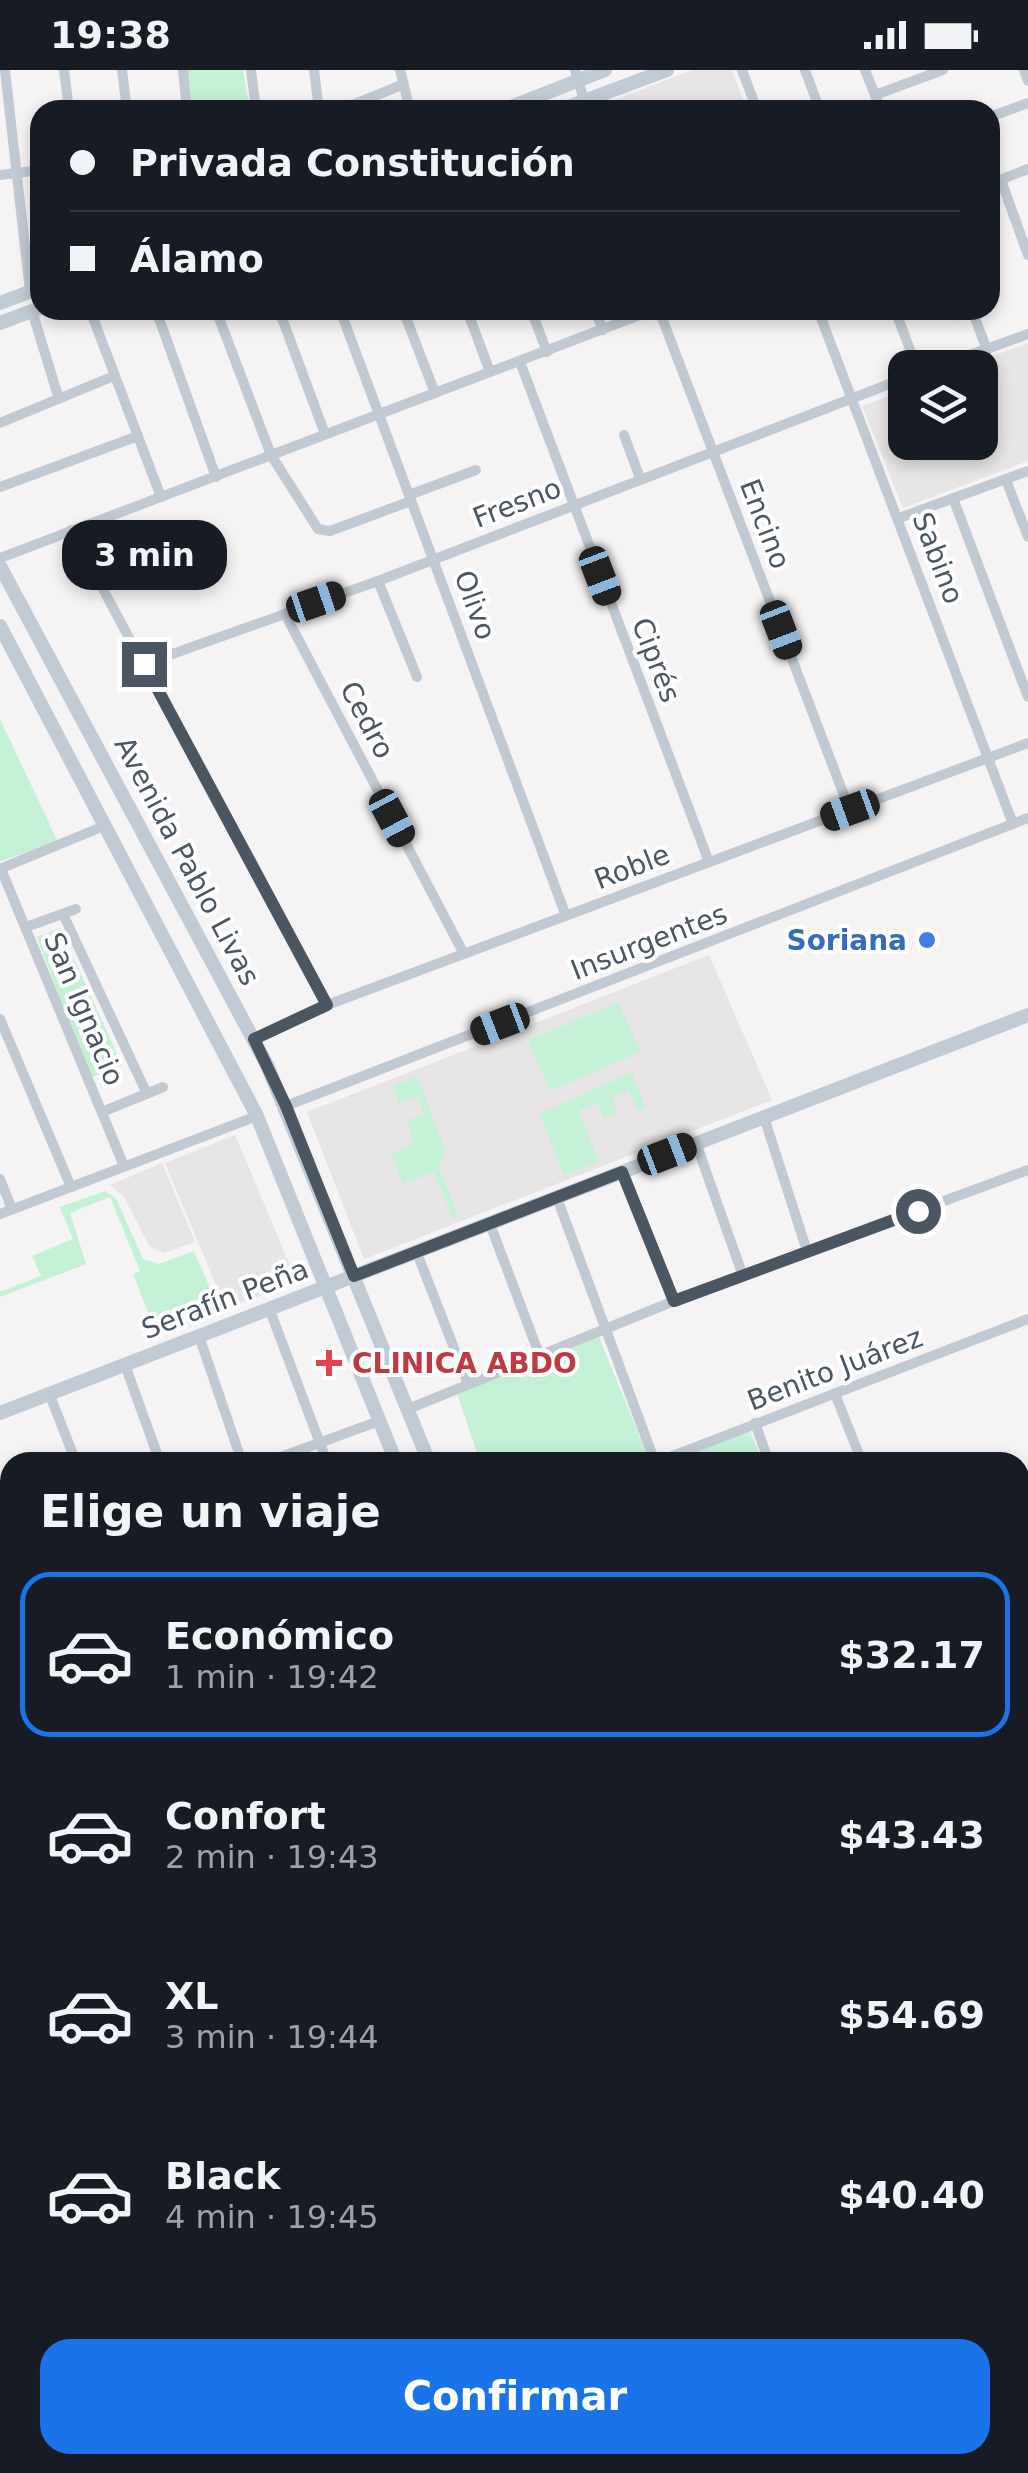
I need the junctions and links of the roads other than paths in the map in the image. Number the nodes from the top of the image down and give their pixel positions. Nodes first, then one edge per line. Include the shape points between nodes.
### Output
1 (6, 70) edge
2 (64, 70) edge
3 (122, 70) edge
4 (183, 70) edge
5 (251, 70) edge
6 (314, 70) edge
7 (400, 70) edge
8 (605, 70) edge
9 (668, 70) edge
10 (742, 70) edge
11 (805, 70) edge
12 (866, 70) edge
13 (943, 70) edge
14 (1024, 70) edge
15 (928, 72) edge
16 (576, 75) edge
17 (1028, 81) edge
18 (404, 84) junction
19 (875, 96) junction
20 (68, 100) edge
21 (126, 100) edge
22 (186, 100) edge
23 (255, 100) edge
24 (318, 100) edge
25 (365, 100) edge
26 (408, 100) edge
27 (524, 100) edge
28 (583, 100) edge
29 (599, 100) edge
30 (753, 100) edge
31 (816, 100) edge
32 (877, 100) edge
33 (1028, 103) edge
34 (1000, 113) edge
35 (1028, 169) edge
36 (30, 171) edge
37 (17, 172) junction
38 (0, 175) edge
39 (1000, 180) edge
40 (1000, 193) edge
41 (1028, 255) edge
42 (30, 256) edge
43 (30, 291) edge
44 (0, 303) edge
45 (30, 311) edge
46 (39, 320) edge
47 (94, 320) edge
48 (160, 320) edge
49 (220, 320) edge
50 (283, 320) edge
51 (344, 320) edge
52 (408, 320) edge
53 (471, 320) edge
54 (535, 320) edge
55 (598, 320) edge
56 (629, 320) edge
57 (660, 320) edge
58 (822, 320) edge
59 (899, 320) edge
60 (976, 320) edge
61 (0, 323) edge
62 (602, 330) junction
63 (1028, 334) edge
64 (910, 350) edge
65 (987, 350) joint
66 (547, 352) junction
67 (520, 362) junction
68 (490, 372) junction
69 (114, 376) junction
70 (888, 385) edge
71 (435, 393) junction
72 (59, 399) junction
73 (852, 400) junction
74 (380, 414) junction
75 (0, 423) edge
76 (325, 434) junction
77 (624, 435) dead end
78 (138, 436) junction
79 (713, 450) junction
80 (272, 455) junction
81 (476, 470) dead end
82 (1028, 471) edge
83 (216, 476) junction
84 (640, 478) junction
85 (1006, 480) junction
86 (0, 487) edge
87 (161, 497) junction
88 (410, 498) junction
89 (954, 498) junction
90 (573, 505) junction
91 (898, 518) junction
92 (71, 530) junction
93 (1028, 537) edge
94 (0, 558) edge
95 (434, 559) junction
96 (0, 566) edge
97 (378, 581) junction
98 (285, 614) junction
99 (0, 626) edge
100 (144, 664) junction
101 (417, 677) dead end
102 (1028, 697) edge
103 (1028, 743) edge
104 (989, 758) junction
105 (850, 810) junction
106 (1028, 818) edge
107 (1012, 824) junction
108 (104, 826) junction
109 (709, 862) junction
110 (0, 869) edge
111 (76, 909) dead end
112 (63, 914) junction
113 (566, 916) junction
114 (26, 928) junction
115 (464, 954) junction
116 (327, 1005) junction
117 (1028, 1015) edge
118 (0, 1018) edge
119 (254, 1039) junction
120 (163, 1087) dead end
121 (147, 1094) junction
122 (286, 1106) junction
123 (102, 1112) junction
124 (257, 1116) junction
125 (764, 1117) junction
126 (696, 1143) junction
127 (124, 1166) junction
128 (1028, 1170) edge
129 (622, 1172) junction
130 (0, 1180) edge
131 (71, 1187) junction
132 (557, 1198) junction
133 (12, 1209) junction
134 (0, 1214) edge
135 (490, 1224) junction
136 (417, 1252) junction
137 (807, 1252) junction
138 (354, 1276) junction
139 (743, 1276) junction
140 (327, 1286) junction
141 (674, 1301) junction
142 (269, 1308) junction
143 (1028, 1319) edge
144 (606, 1329) junction
145 (200, 1336) junction
146 (539, 1354) junction
147 (125, 1365) junction
148 (468, 1384) junction
149 (49, 1393) junction
150 (835, 1394) junction
151 (408, 1409) junction
152 (0, 1413) edge
153 (379, 1421) junction
154 (755, 1423) junction
155 (319, 1443) junction
156 (72, 1452) edge
157 (156, 1452) edge
158 (239, 1452) edge
159 (294, 1452) edge
160 (323, 1452) edge
161 (392, 1452) edge
162 (426, 1452) edge
163 (652, 1452) edge
164 (695, 1452) edge
165 (765, 1452) edge
166 (858, 1452) edge

1 - 37 street
2 - 20 street
3 - 21 street
4 - 22 street
5 - 23 street
6 - 24 street
7 - 18 street
8 - 16 main road
9 - 29 main road
10 - 30 street
11 - 31 street
12 - 19 street
13 - 15 street
14 - 17 street
15 - 19 street
16 - 27 main road
16 - 28 street
18 - 25 street
18 - 26 street
19 - 32 street
33 - 34 street
35 - 39 street
36 - 37 street
37 - 38 street
37 - 42 street
40 - 41 street
43 - 44 main road
45 - 61 main road
46 - 72 street
47 - 69 street
48 - 83 street
49 - 80 street
50 - 76 street
51 - 74 street, Olivo
52 - 71 street
53 - 68 street
54 - 66 street
55 - 62 street
56 - 62 street
57 - 79 street, Encino
58 - 73 street, Sabino
59 - 64 street
60 - 65 street
62 - 66 street
63 - 65 street
66 - 67 street
67 - 68 street
67 - 90 street, Ciprés
68 - 71 street
69 - 72 street
69 - 78 street
70 - 73 street, Fresno
71 - 74 street
72 - 75 street
73 - 79 street, Fresno
73 - 91 street, Sabino
74 - 76 street
74 - 88 street, Olivo
76 - 80 street
77 - 84 street
78 - 86 street
78 - 87 street
79 - 84 street, Fresno
79 - 105 street, Encino
80 - 83 street
80 - 88 street via 321,531
81 - 88 street
82 - 85 street
83 - 87 street
84 - 90 street, Fresno
85 - 89 street
85 - 93 street
87 - 92 street
88 - 95 street, Olivo
89 - 91 street
89 - 102 street
90 - 95 street, Fresno
90 - 109 street, Ciprés
91 - 104 street, Sabino
92 - 94 street
92 - 100 street
95 - 97 street, Fresno
95 - 113 street, Olivo
96 - 119 main road, Avenida Pablo Livas
97 - 98 street, Fresno
97 - 101 street
98 - 100 street, Fresno
98 - 115 street, Cedro
99 - 108 main road, Avenida Pablo Livas
100 - 116 street
103 - 104 street, Roble
104 - 105 street, Roble
104 - 107 street, Sabino
105 - 109 street, Roble
106 - 107 street, Insurgentes
107 - 122 street, Insurgentes
108 - 110 street
108 - 124 main road, Avenida Pablo Livas
109 - 113 street, Roble
110 - 114 street, San Ignacio
111 - 112 street
112 - 114 street
112 - 121 street
113 - 115 street, Roble
114 - 123 street, San Ignacio
115 - 116 street, Roble
116 - 119 street, Roble
117 - 125 main road, Serafín Peña
118 - 131 street
119 - 122 main road, Avenida Pablo Livas
120 - 121 street
121 - 123 street
122 - 138 main road, Avenida Pablo Livas
123 - 127 street, San Ignacio
124 - 127 street
124 - 140 main road, Avenida Pablo Livas
125 - 126 main road, Serafín Peña
125 - 137 street
126 - 129 main road, Serafín Peña
126 - 139 street
127 - 131 street
128 - 137 street
129 - 132 main road, Serafín Peña
129 - 141 street
130 - 133 street
131 - 133 street
132 - 135 main road, Serafín Peña
132 - 144 street
133 - 134 street
135 - 136 main road, Serafín Peña
135 - 146 street
136 - 138 main road, Serafín Peña
136 - 148 street
137 - 139 street
138 - 140 main road, Serafín Peña
138 - 151 main road, Avenida Pablo Livas
139 - 141 street
140 - 142 main road, Serafín Peña
140 - 153 main road, Avenida Pablo Livas
141 - 144 street
142 - 145 main road, Serafín Peña
142 - 155 street
143 - 150 street, Benito Juárez
144 - 146 street
144 - 163 street
145 - 147 main road, Serafín Peña
145 - 158 street
146 - 148 street
147 - 149 main road, Serafín Peña
147 - 157 street
148 - 151 street
149 - 152 main road, Serafín Peña
149 - 156 street
150 - 154 street, Benito Juárez
150 - 166 street
151 - 162 main road, Avenida Pablo Livas
153 - 155 street
153 - 161 main road, Avenida Pablo Livas
154 - 164 street, Benito Juárez
154 - 165 street
155 - 159 street
155 - 160 street

